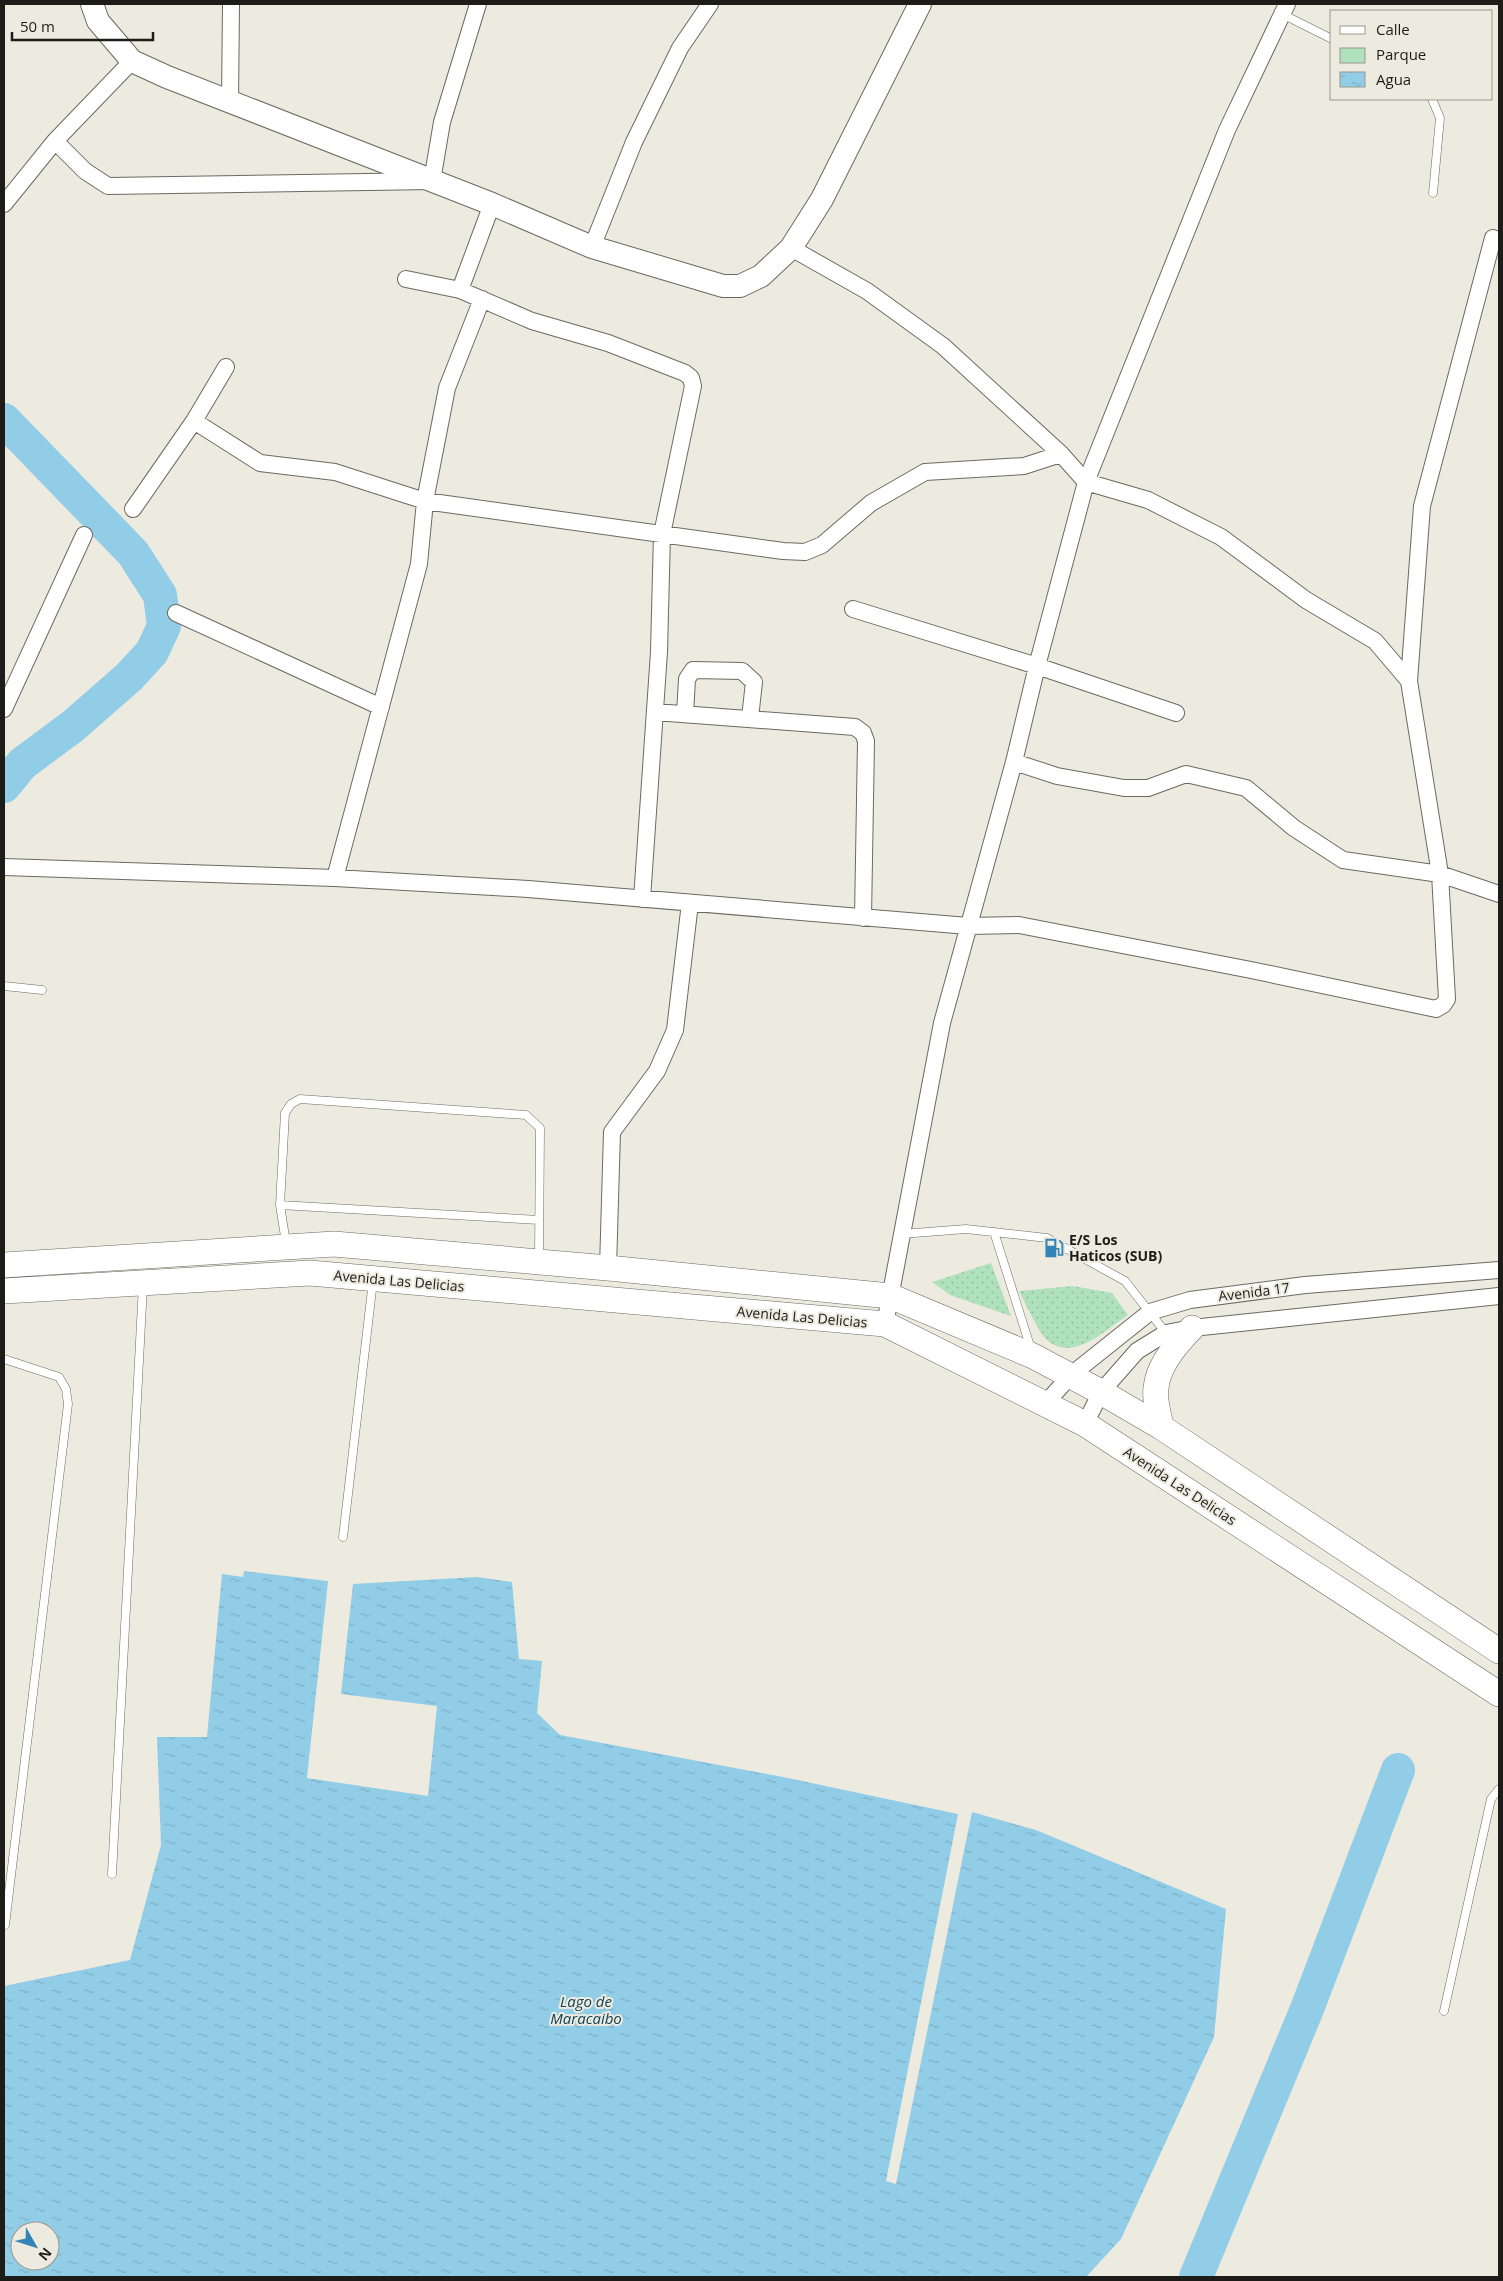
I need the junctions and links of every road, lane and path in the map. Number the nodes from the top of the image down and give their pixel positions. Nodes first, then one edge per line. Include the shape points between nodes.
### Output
1 (92, 4) edge
2 (231, 4) edge
3 (710, 4) edge
4 (920, 4) edge
5 (471, 8) edge
6 (1285, 9) edge
7 (1330, 38) edge
8 (132, 61) junction
9 (1432, 100) edge
10 (230, 102) junction
11 (55, 141) junction
12 (432, 181) junction
13 (1433, 193) dead end
14 (4, 204) edge
15 (492, 204) junction
16 (1493, 238) dead end
17 (592, 247) junction
18 (791, 248) junction
19 (406, 279) dead end
20 (460, 290) junction
21 (482, 299) junction
22 (226, 367) dead end
23 (194, 421) junction
24 (1062, 454) junction
25 (1086, 482) junction
26 (425, 501) junction
27 (133, 510) dead end
28 (662, 534) junction
29 (84, 535) dead end
30 (853, 609) dead end
31 (176, 613) dead end
32 (1036, 666) junction
33 (1409, 681) junction
34 (381, 707) junction
35 (4, 709) edge
36 (655, 712) junction
37 (1176, 713) dead end
38 (685, 714) junction
39 (750, 718) junction
40 (1014, 762) junction
41 (4, 867) edge
42 (1440, 874) junction
43 (334, 878) junction
44 (1499, 894) edge
45 (642, 899) junction
46 (690, 903) junction
47 (863, 918) junction
48 (968, 926) junction
49 (4, 986) edge
50 (42, 990) dead end
51 (280, 1205) junction
52 (539, 1220) junction
53 (994, 1232) junction
54 (901, 1234) junction
55 (287, 1247) junction
56 (539, 1262) junction
57 (4, 1265) edge
58 (608, 1268) junction
59 (1499, 1270) edge
60 (639, 1271) junction
61 (373, 1279) junction
62 (144, 1283) junction
63 (4, 1291) edge
64 (890, 1296) junction
65 (1499, 1296) edge
66 (635, 1302) junction
67 (1150, 1312) junction
68 (884, 1324) junction
69 (1192, 1328) junction
70 (1166, 1333) junction
71 (1033, 1356) junction
72 (4, 1358) edge
73 (1070, 1375) junction
74 (1100, 1392) junction
75 (1045, 1404) junction
76 (1084, 1424) junction
77 (1161, 1427) junction
78 (343, 1537) dead end
79 (1499, 1651) edge
80 (1499, 1694) edge
81 (1499, 1789) edge
82 (112, 1874) dead end
83 (5, 1926) edge
84 (1444, 2011) dead end

1 - 8 street via 98,21
2 - 10 street
3 - 17 street via 680,48 638,134
4 - 18 street via 822,198
5 - 12 street via 442,122
6 - 7 lane
6 - 25 street via 1227,130
8 - 10 street
8 - 11 street
9 - 13 lane via 1440,118
10 - 12 street
11 - 12 street via 85,171 108,186
11 - 14 street
12 - 15 street
15 - 17 street
15 - 20 street
16 - 33 street via 1422,506
17 - 18 street via 723,286 740,286 762,276
18 - 24 street via 867,291 943,346
19 - 20 street
20 - 21 street
21 - 26 street via 447,388
21 - 28 street via 532,321 608,343 691,378 693,386
22 - 23 street
23 - 26 street via 260,463 335,472
23 - 27 street
24 - 25 street
24 - 28 street via 1024,466 925,472 870,503 822,544 805,552
25 - 32 street
25 - 33 street via 1148,500 1221,537 1306,600 1375,641
26 - 28 street
26 - 34 street via 419,564
28 - 36 street via 660,652
29 - 35 street
30 - 32 street
31 - 34 street
32 - 37 street
32 - 40 street
33 - 42 street
34 - 43 street
36 - 38 street
36 - 45 street
38 - 39 street
38 - 39 street via 687,679 693,670 742,671 754,682
39 - 47 street via 855,727 863,733 866,741
40 - 42 street via 1057,776 1124,788 1148,788 1186,774 1246,788 1294,828 1343,860
40 - 48 street
41 - 43 street
42 - 44 street
42 - 48 street via 1447,999 1436,1009 1019,924
43 - 45 street
45 - 46 street
46 - 47 street
46 - 58 street via 675,1030 657,1072 612,1132
47 - 48 street
48 - 54 street via 942,1023
49 - 50 lane
51 - 52 lane
51 - 52 lane via 285,1113 290,1104 300,1099 526,1115 540,1128
51 - 55 lane
52 - 56 lane
53 - 54 lane via 966,1229
53 - 67 lane via 1047,1238 1125,1282
53 - 71 lane
54 - 64 street
55 - 56 main road via 334,1244
55 - 57 main road
56 - 58 main road
58 - 60 main road
59 - 67 street, Avenida 17 via 1305,1285 1190,1300
60 - 64 main road
60 - 66 main road
61 - 62 main road, Avenida Las Delicias via 310,1273
61 - 66 main road, Avenida Las Delicias
61 - 78 lane
62 - 63 main road, Avenida Las Delicias
62 - 82 lane
64 - 68 street
64 - 71 main road
65 - 69 street, Avenida 17
66 - 68 main road, Avenida Las Delicias
67 - 70 lane
67 - 73 street, Avenida 17
68 - 75 main road, Avenida Las Delicias
69 - 70 street, Avenida 17
69 - 77 main road via 1170,1350 1156,1386
70 - 74 street, Avenida 17 via 1137,1351
71 - 73 main road
72 - 83 lane via 59,1376 66,1389 68,1404
73 - 74 main road
73 - 75 street, Avenida 17
74 - 76 street, Avenida 17
74 - 77 main road
75 - 76 main road, Avenida Las Delicias
76 - 80 main road, Avenida Las Delicias
77 - 79 main road
81 - 84 lane via 1491,1799

